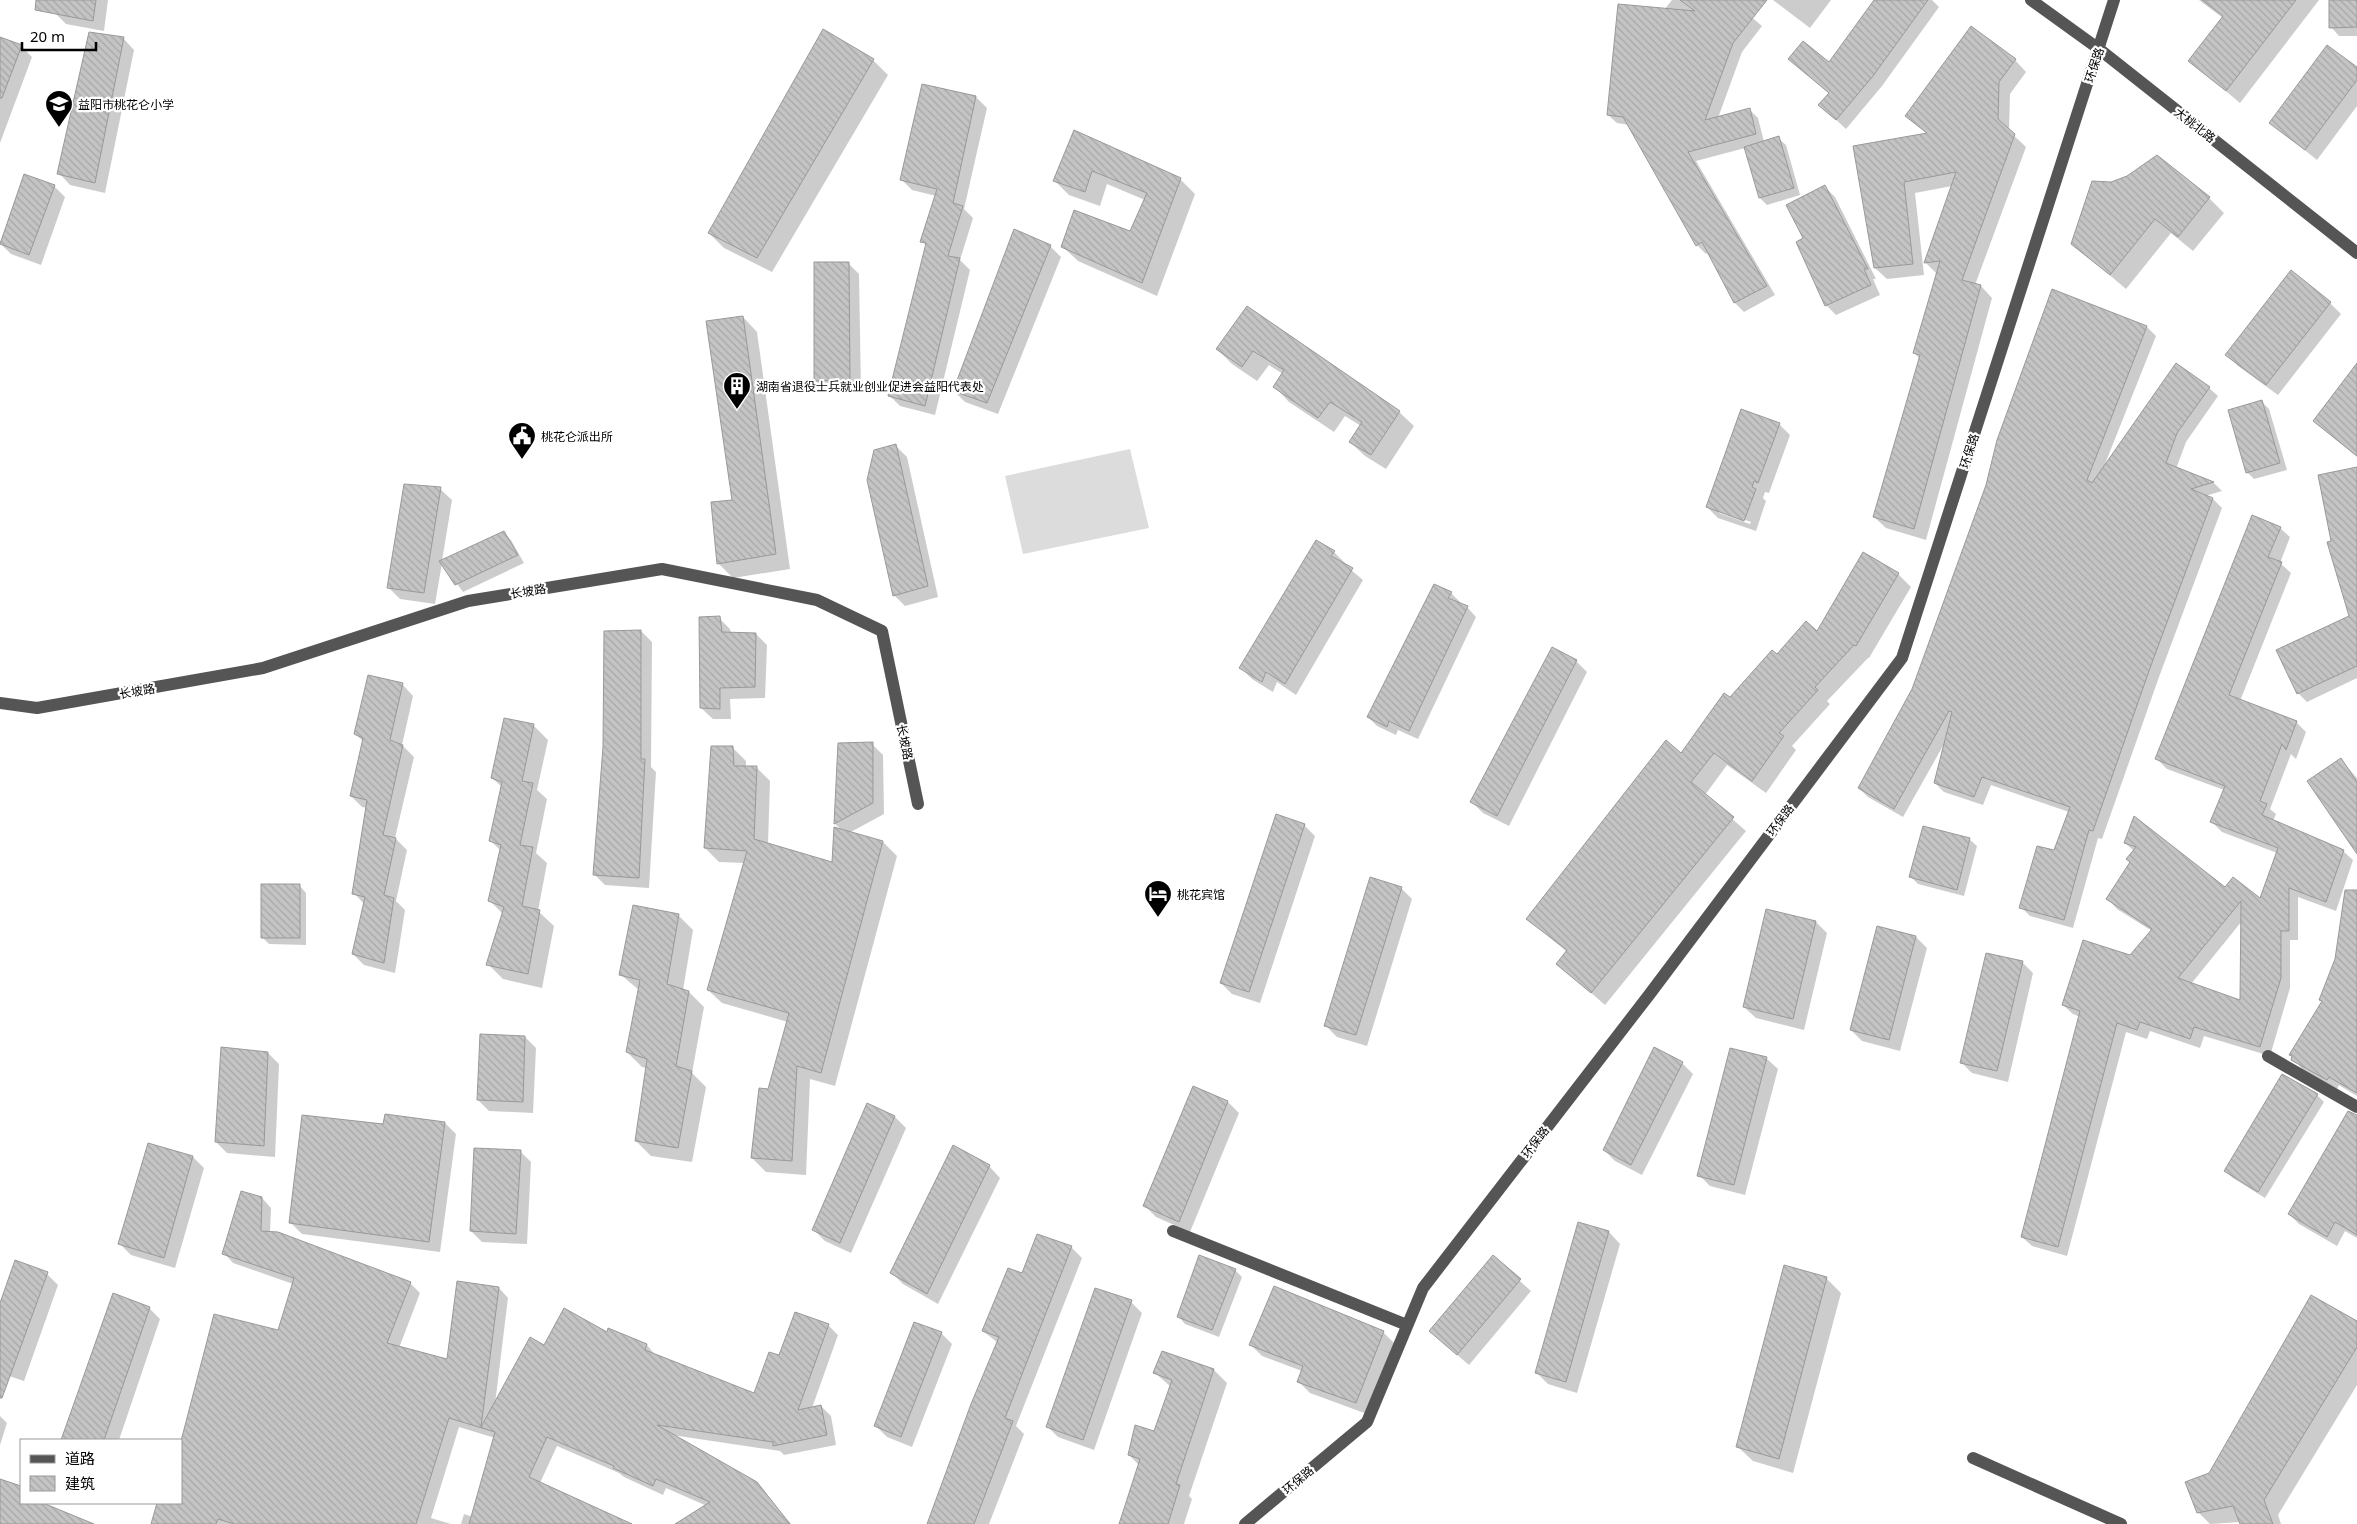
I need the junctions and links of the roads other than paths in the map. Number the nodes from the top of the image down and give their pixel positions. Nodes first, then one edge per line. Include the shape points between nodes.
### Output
1 (2031, 0) edge
2 (2114, 0) edge
3 (2099, 49) junction
4 (2357, 253) edge
5 (0, 703) edge
6 (918, 804) dead end
7 (2268, 1056) dead end
8 (2357, 1107) edge
9 (1173, 1231) dead end
10 (1408, 1325) junction
11 (1973, 1458) dead end
12 (1245, 1524) edge
13 (2121, 1524) edge

1 - 3 street, 大桃北路
2 - 3 street, 环保路
3 - 4 street, 大桃北路
3 - 10 street, 环保路 via 1902,658 1649,995 1423,1288
5 - 6 street, 长坡路 via 37,708 263,668 468,601 662,569 817,600 882,631
7 - 8 street
9 - 10 street
10 - 12 street, 环保路 via 1367,1422
11 - 13 street

